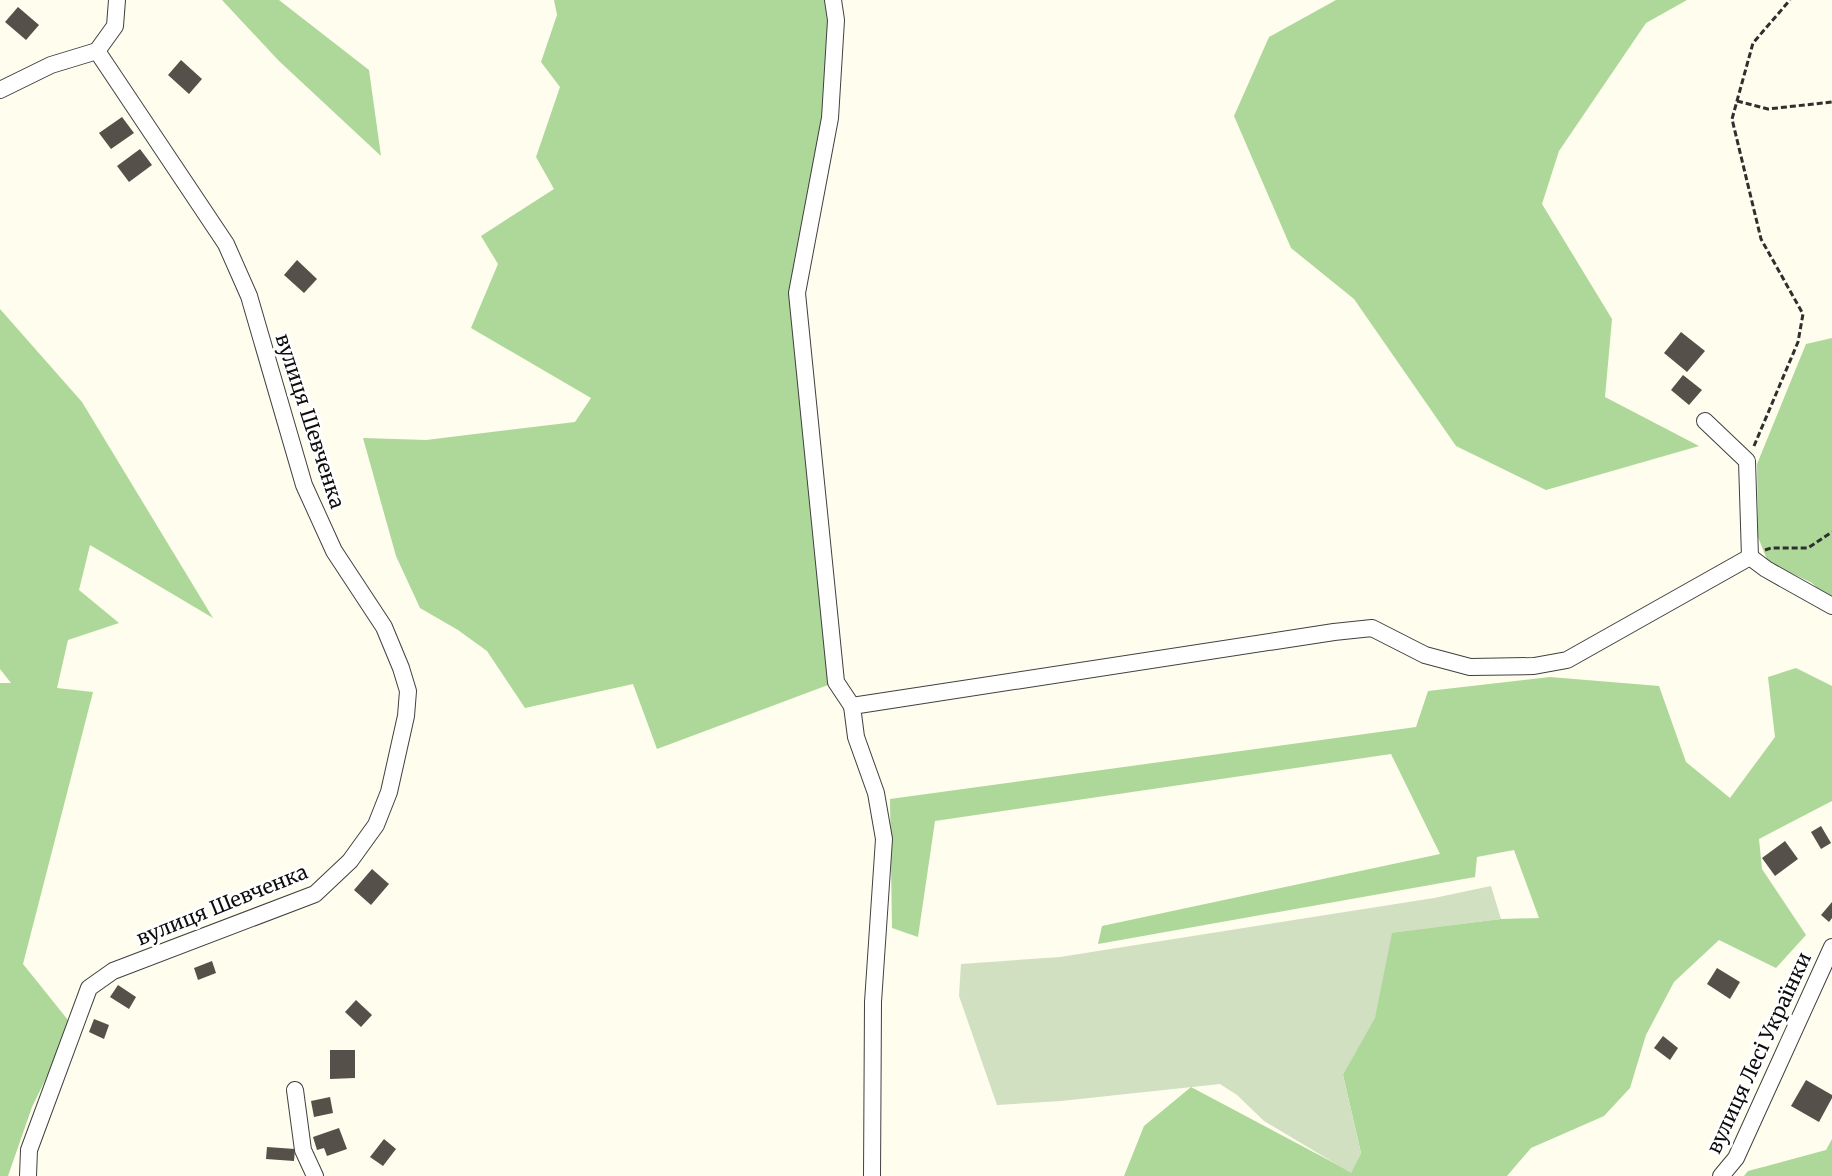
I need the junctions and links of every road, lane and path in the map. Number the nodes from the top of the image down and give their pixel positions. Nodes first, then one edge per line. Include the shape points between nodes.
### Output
1 (117, 0) edge
2 (833, 0) edge
3 (1790, 0) edge
4 (97, 51) junction
5 (0, 90) edge
6 (1737, 101) junction
7 (1832, 102) edge
8 (1705, 421) dead end
9 (1748, 461) junction
10 (1832, 532) edge
11 (1750, 557) junction
12 (1832, 606) edge
13 (852, 706) junction
14 (1832, 947) edge
15 (296, 1090) dead end
16 (28, 1176) edge
17 (315, 1176) edge
18 (872, 1176) edge
19 (1721, 1176) edge

1 - 4 street via 115,26
2 - 13 street via 836,20 830,118 797,293 836,682
3 - 6 path via 1752,43
4 - 5 street via 51,65
4 - 16 street, вулиця Шевченка via 226,244 249,296 304,485 334,551 384,627 408,691 389,792 375,825 350,861 315,894 113,971 89,988 29,1150
6 - 7 path via 1768,109
6 - 9 path via 1732,119 1761,239 1803,314 1798,342
8 - 9 street
9 - 11 street
10 - 11 path via 1808,548 1771,548
11 - 12 street
11 - 13 street via 1567,660 1534,666 1470,667 1425,655 1372,628
13 - 18 street via 856,737 876,793 884,839 873,1002
14 - 19 street, вулиця Лесі Українки via 1736,1158
15 - 17 street via 303,1150

